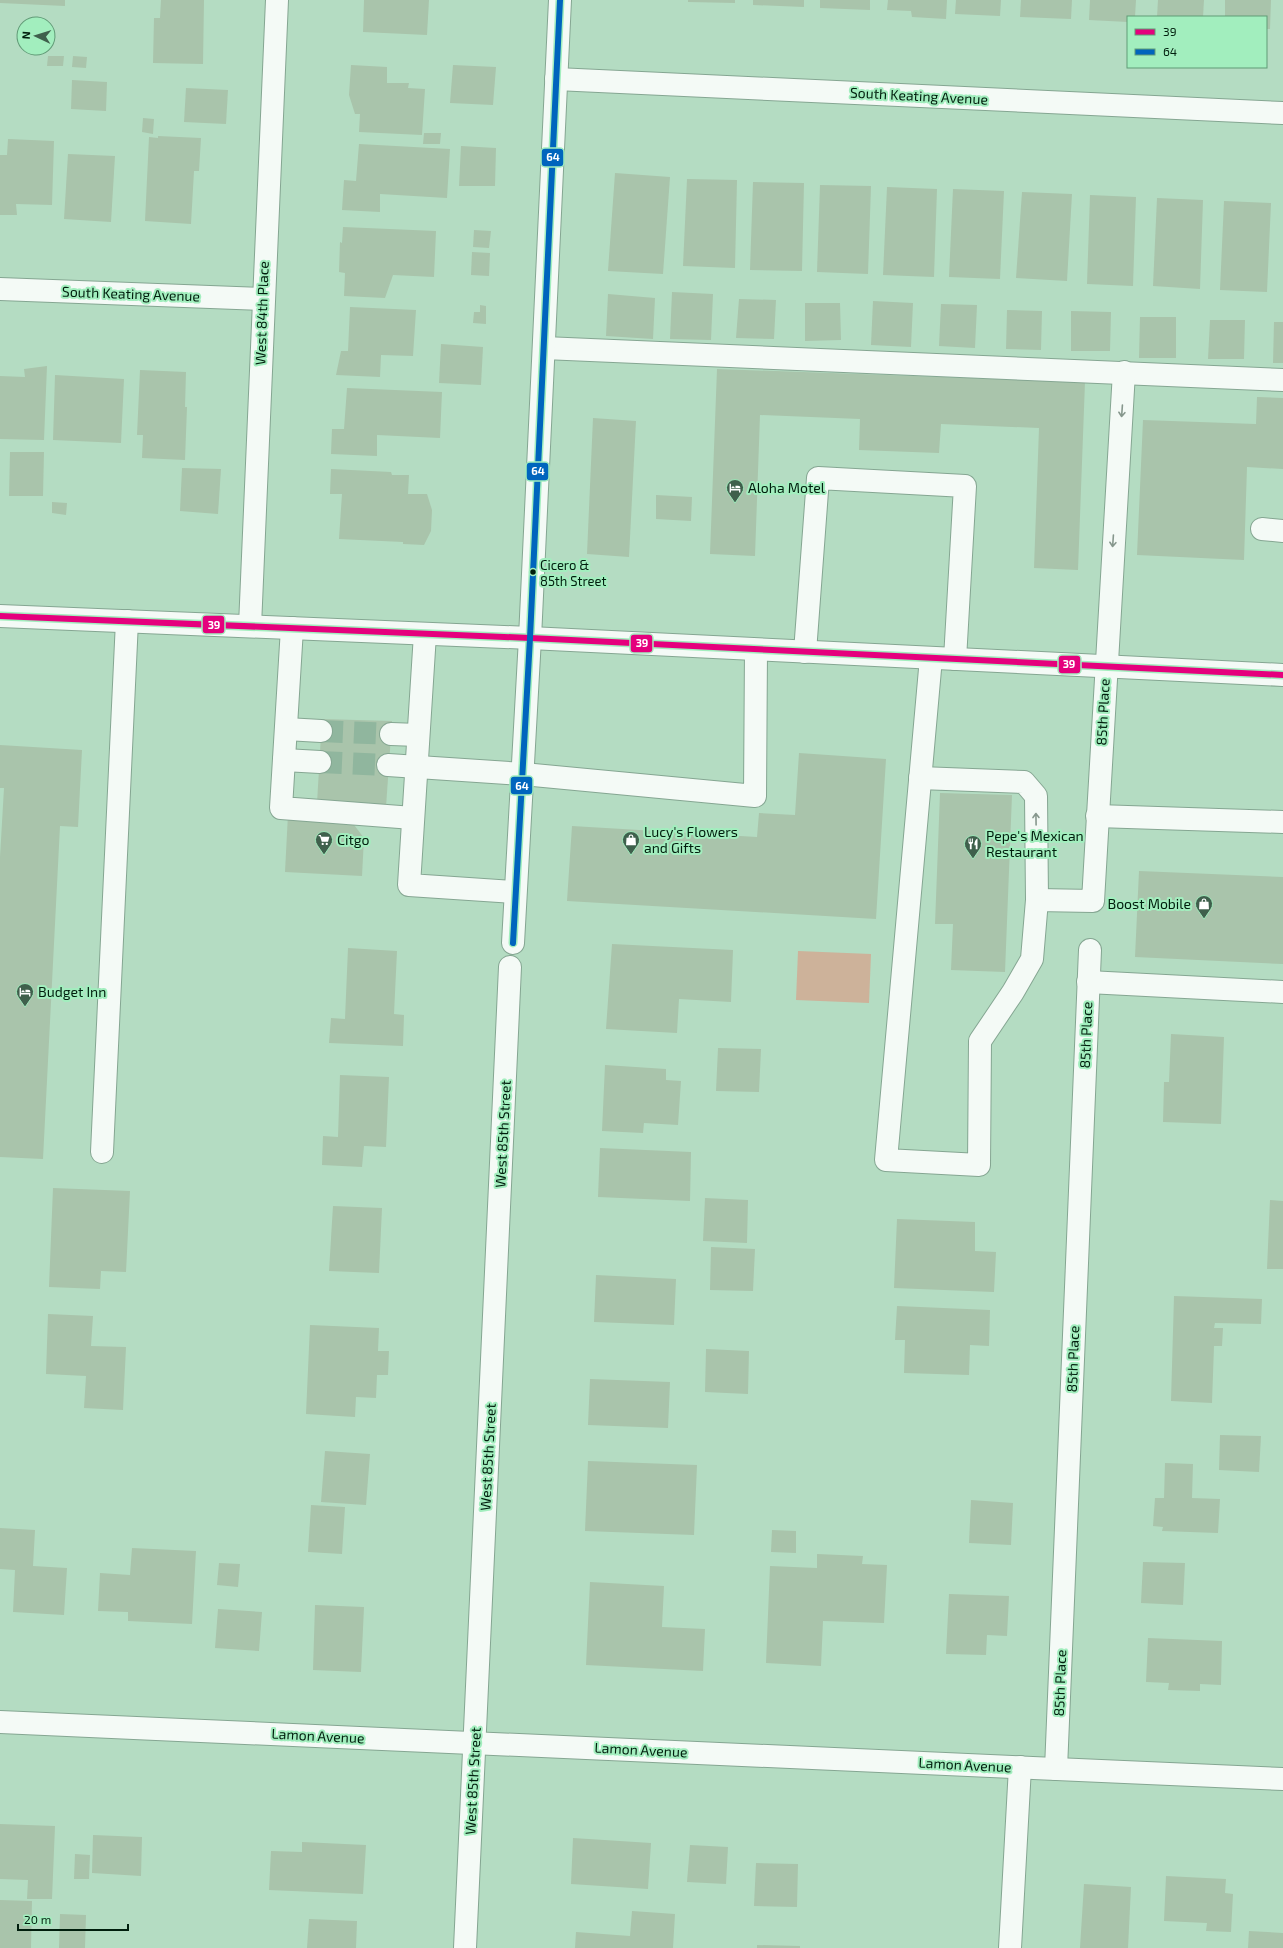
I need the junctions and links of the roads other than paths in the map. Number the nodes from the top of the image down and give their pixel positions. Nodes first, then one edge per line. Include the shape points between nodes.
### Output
1 (277, 0) edge
2 (560, 0) edge
3 (556, 79) junction
4 (1283, 113) edge
5 (0, 289) edge
6 (263, 299) junction
7 (544, 348) junction
8 (1124, 372) junction
9 (1283, 380) edge
10 (0, 616) edge
11 (127, 621) junction
12 (250, 626) junction
13 (292, 628) junction
14 (425, 634) junction
15 (530, 638) junction
16 (756, 650) junction
17 (805, 652) junction
18 (931, 658) junction
19 (955, 659) junction
20 (1105, 666) junction
21 (1283, 675) edge
22 (286, 729) junction
23 (321, 731) tunnel mouth
24 (391, 734) tunnel mouth
25 (418, 735) junction
26 (284, 760) junction
27 (320, 762) tunnel mouth
28 (388, 765) tunnel mouth
29 (416, 766) junction
30 (522, 774) junction
31 (920, 778) junction
32 (1097, 816) junction
33 (413, 818) junction
34 (1283, 822) edge
35 (516, 892) junction
36 (1037, 900) junction
37 (512, 943) dead end
38 (1090, 950) dead end
39 (510, 967) dead end
40 (1088, 982) junction
41 (1283, 992) edge
42 (102, 1152) dead end
43 (0, 1722) edge
44 (474, 1743) junction
45 (1020, 1767) junction
46 (1056, 1769) junction
47 (1283, 1779) edge
48 (465, 1948) edge
49 (1010, 1948) edge

1 - 6 street, West 84th Place
2 - 3 street
3 - 4 street, South Keating Avenue
3 - 7 street
5 - 6 street, South Keating Avenue
6 - 12 street, West 84th Place
7 - 8 street
7 - 15 street
8 - 9 street
8 -> 20 street, 85th Place
10 - 11 street
11 - 12 street
11 - 42 street
12 - 13 street
13 - 14 street
13 - 22 street
14 - 15 street
14 - 25 street
15 - 16 street
15 - 30 street
16 - 17 street
16 - 30 street via 754,796
17 - 18 street
17 - 19 street via 818,478 965,486
18 - 19 street
18 - 31 street
19 - 20 street
20 - 21 street
20 - 32 street, 85th Place
22 - 23 street
22 - 26 street
24 - 25 street
25 - 29 street
26 - 27 street
26 - 33 street via 281,808
28 - 29 street
29 - 30 street
29 - 33 street
30 - 35 street
36 -> 31 street via 1036,796 1024,782
31 - 36 street via 886,1160 979,1165 980,1041 1014,992 1032,959
32 - 34 street
32 - 36 street, 85th Place via 1093,901
33 - 35 street via 409,885
35 - 37 street
38 - 40 street, 85th Place
39 - 44 street, West 85th Street
40 - 41 street
40 - 46 street, 85th Place
43 - 44 street, Lamon Avenue
44 - 45 street, Lamon Avenue
44 - 48 street, West 85th Street
45 - 46 street, Lamon Avenue
45 - 49 street
46 - 47 street, Lamon Avenue

